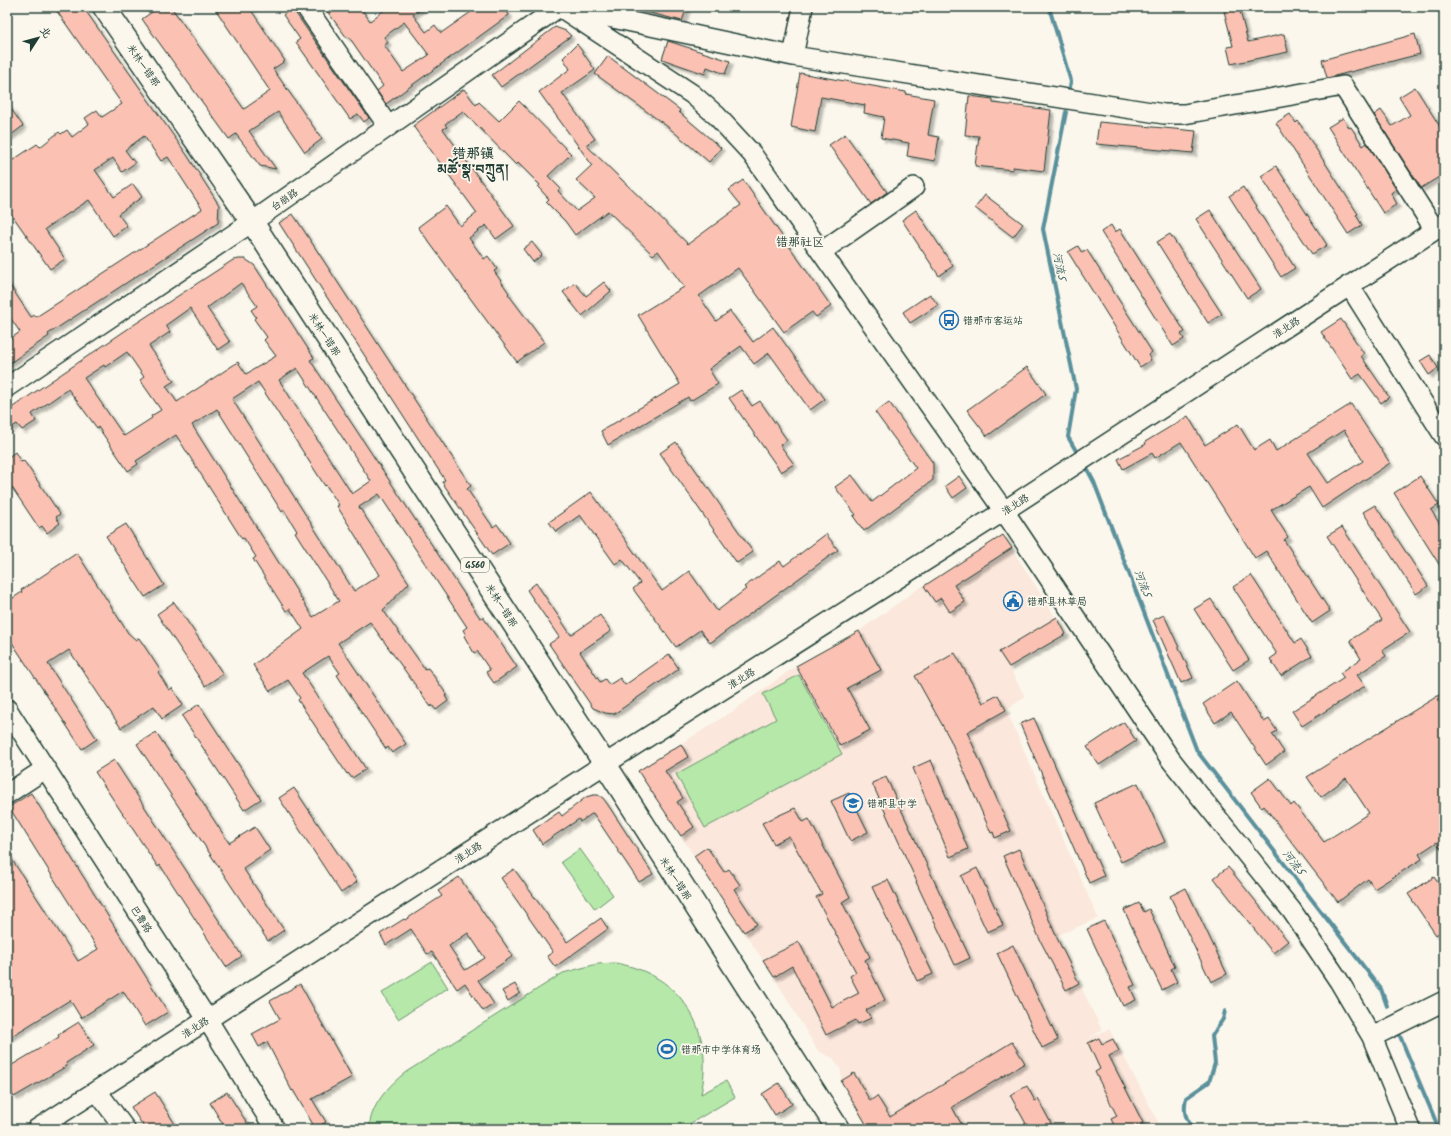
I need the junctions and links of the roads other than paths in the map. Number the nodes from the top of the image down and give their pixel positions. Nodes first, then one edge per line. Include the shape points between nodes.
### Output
1 (104, 7) edge
2 (306, 7) edge
3 (560, 7) edge
4 (803, 7) edge
5 (793, 56) junction
6 (388, 126) junction
7 (914, 187) dead end
8 (252, 222) junction
9 (1439, 227) edge
10 (821, 252) junction
11 (1349, 285) junction
12 (7, 388) edge
13 (1444, 436) edge
14 (1004, 511) junction
15 (7, 709) edge
16 (605, 764) junction
17 (45, 768) junction
18 (7, 794) edge
19 (1444, 1001) edge
20 (207, 1019) junction
21 (1372, 1036) junction
22 (97, 1091) junction
23 (37, 1129) edge
24 (125, 1129) edge
25 (276, 1129) edge
26 (838, 1129) edge
27 (1410, 1129) edge

1 - 8 highway, 米林—错那 / G560
2 - 6 street
3 - 5 street
3 - 6 street, 台崩路
3 - 10 street via 692,94 716,115 752,154
4 - 5 street
5 - 9 street via 1164,114 1184,114 1343,86
6 - 8 street, 台崩路
7 - 10 street
8 - 12 street, 台崩路
8 - 16 highway, 米林—错那 / G560
9 - 11 street, 淮北路
10 - 14 street
11 - 13 street
11 - 14 street, 淮北路
14 - 16 street, 淮北路
14 - 21 street via 1171,760 1292,911
15 - 17 street, 巴鲁路
16 - 20 street, 淮北路
16 - 26 highway, 米林—错那 / G560
17 - 18 street
17 - 20 street, 巴鲁路
19 - 21 street
20 - 22 street, 淮北路
20 - 25 street, 巴鲁路
21 - 27 street
22 - 23 street, 淮北路
22 - 24 street

